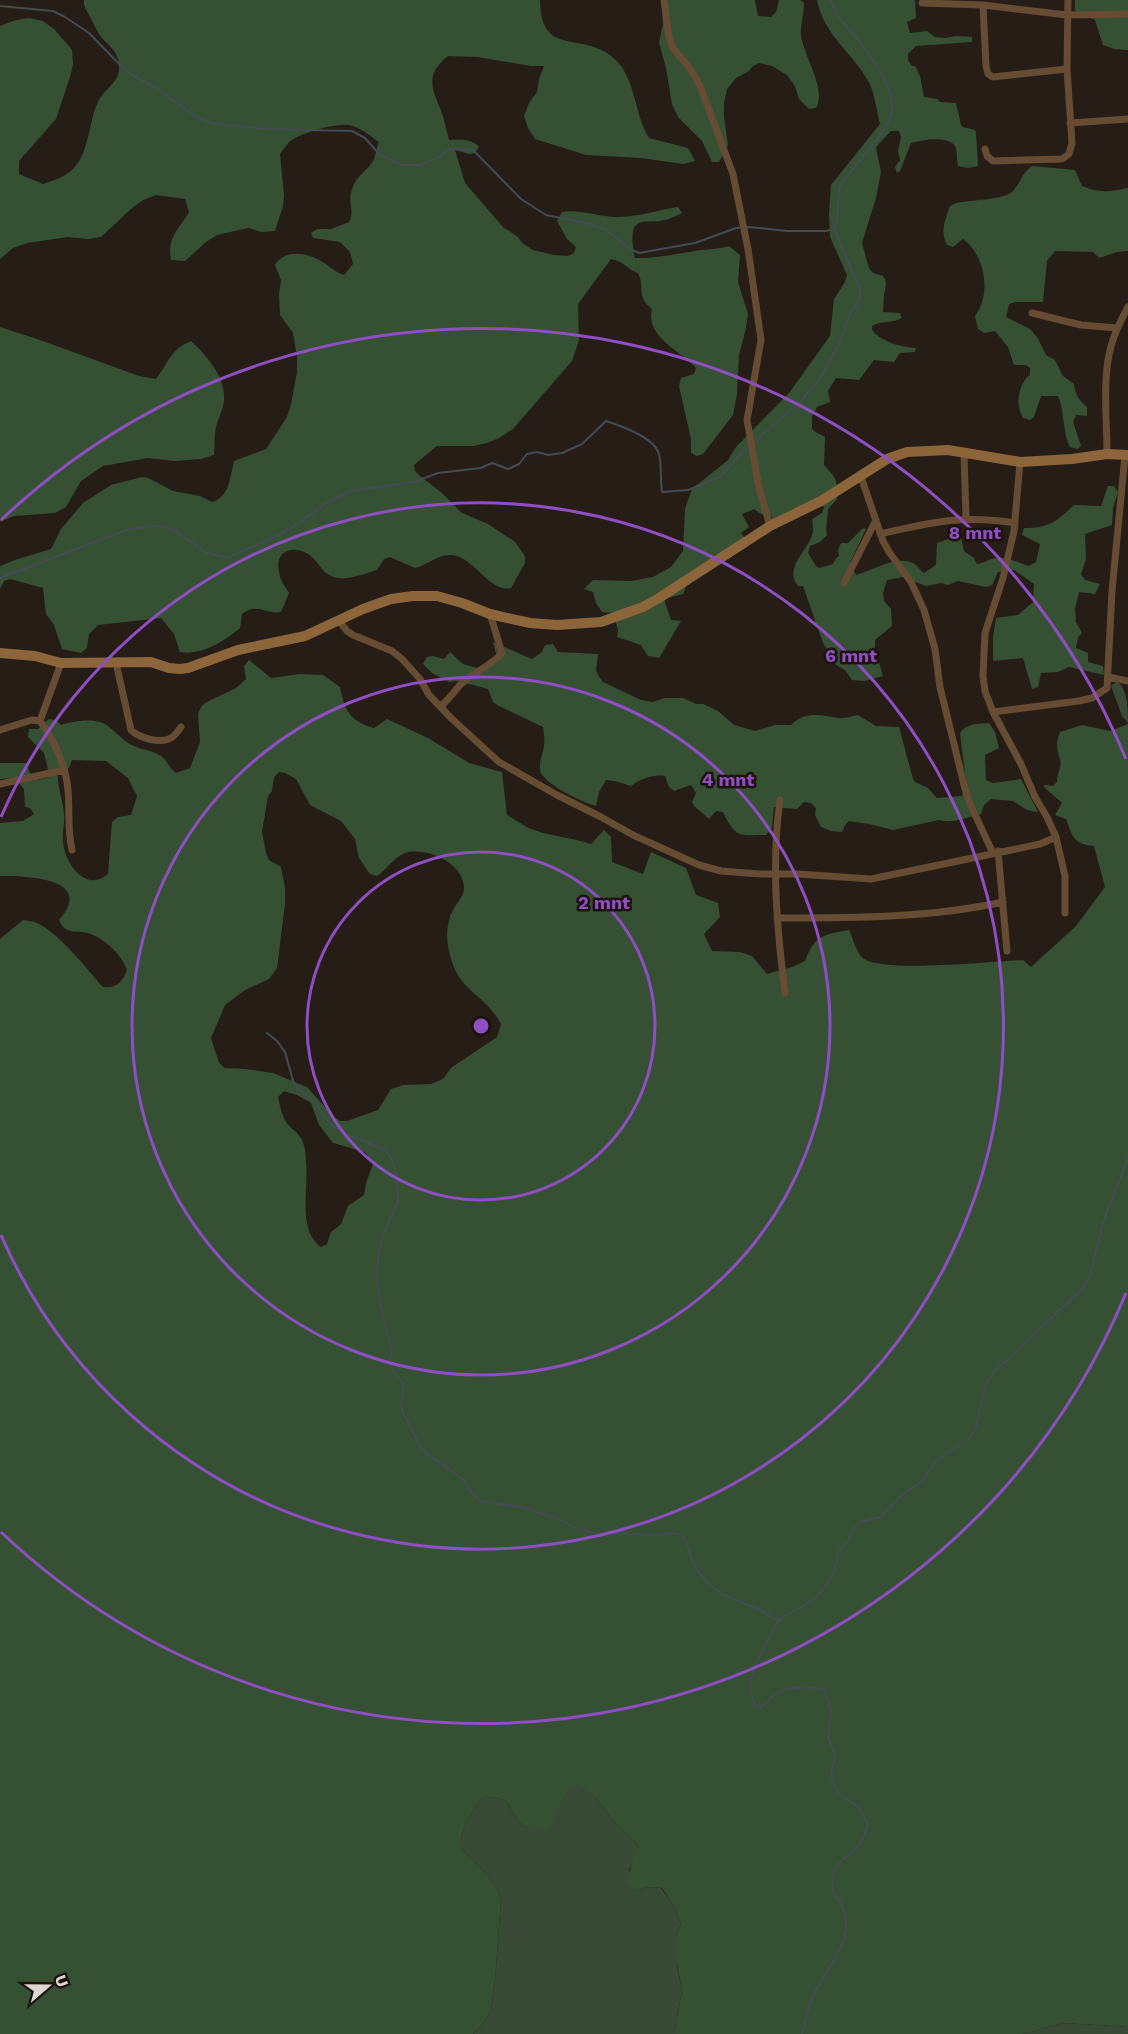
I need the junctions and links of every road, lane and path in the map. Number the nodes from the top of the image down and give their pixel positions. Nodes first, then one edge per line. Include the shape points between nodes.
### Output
1 (664, 0) edge
2 (1068, 0) edge
3 (922, 3) dead end
4 (983, 5) junction
5 (1128, 14) edge
6 (1067, 15) junction
7 (1067, 69) junction
8 (1128, 119) edge
9 (1071, 123) junction
10 (985, 149) dead end
11 (1128, 307) edge
12 (1032, 313) dead end
13 (1117, 328) junction
14 (964, 453) junction
15 (1107, 454) junction
16 (1126, 455) edge
17 (1020, 462) junction
18 (860, 474) junction
19 (966, 519) junction
20 (876, 520) junction
21 (1015, 523) junction
22 (770, 526) junction
23 (880, 534) junction
24 (844, 583) dead end
25 (490, 614) junction
26 (339, 621) junction
27 (0, 653) edge
28 (61, 663) junction
29 (116, 663) junction
30 (1109, 677) junction
31 (1128, 681) edge
32 (441, 706) junction
33 (993, 712) junction
34 (40, 721) junction
35 (181, 727) dead end
36 (0, 730) edge
37 (64, 770) junction
38 (0, 784) edge
39 (780, 800) dead end
40 (1056, 837) junction
41 (72, 850) dead end
42 (995, 852) junction
43 (775, 874) junction
44 (1003, 902) junction
45 (1065, 912) dead end
46 (777, 918) junction
47 (1007, 951) dead end
48 (785, 993) dead end

1 - 22 street via 673,48 700,86 733,174 761,340 747,420
2 - 6 street
3 - 4 street
4 - 6 street
4 - 7 street via 988,74 993,77
5 - 6 street
6 - 7 street
7 - 9 street
8 - 9 street
9 - 10 street via 1072,150 1062,159 993,161
11 - 13 street
12 - 13 street via 1081,325
13 - 15 street via 1110,348 1107,381
14 - 17 main road
14 - 18 main road via 907,452
14 - 19 street
15 - 16 main road
15 - 17 main road
16 - 30 street via 1112,591
17 - 21 street
18 - 20 street
18 - 22 main road via 821,501
19 - 21 street
19 - 23 street
20 - 23 street
20 - 24 street
21 - 33 street via 985,633 983,676
22 - 25 main road via 659,598 601,622 557,625
23 - 42 street via 924,610 965,789
25 - 26 main road via 437,596 413,596 391,599
25 - 32 street via 502,653 461,684
26 - 29 main road via 305,636 238,650 188,668 169,668 151,662
26 - 32 street via 353,635 402,659
27 - 28 main road
28 - 29 main road
28 - 34 street
29 - 35 street via 131,730 137,736 165,740
30 - 31 street
30 - 33 street via 1107,688 1092,698
32 - 43 street via 500,762 633,835 709,868
33 - 40 street
34 - 36 street
34 - 37 street
37 - 38 street
37 - 41 street
39 - 43 street
40 - 42 street
40 - 45 street via 1065,876
42 - 43 street via 871,879
42 - 44 street
43 - 46 street
44 - 46 street via 955,912
44 - 47 street
46 - 48 street

